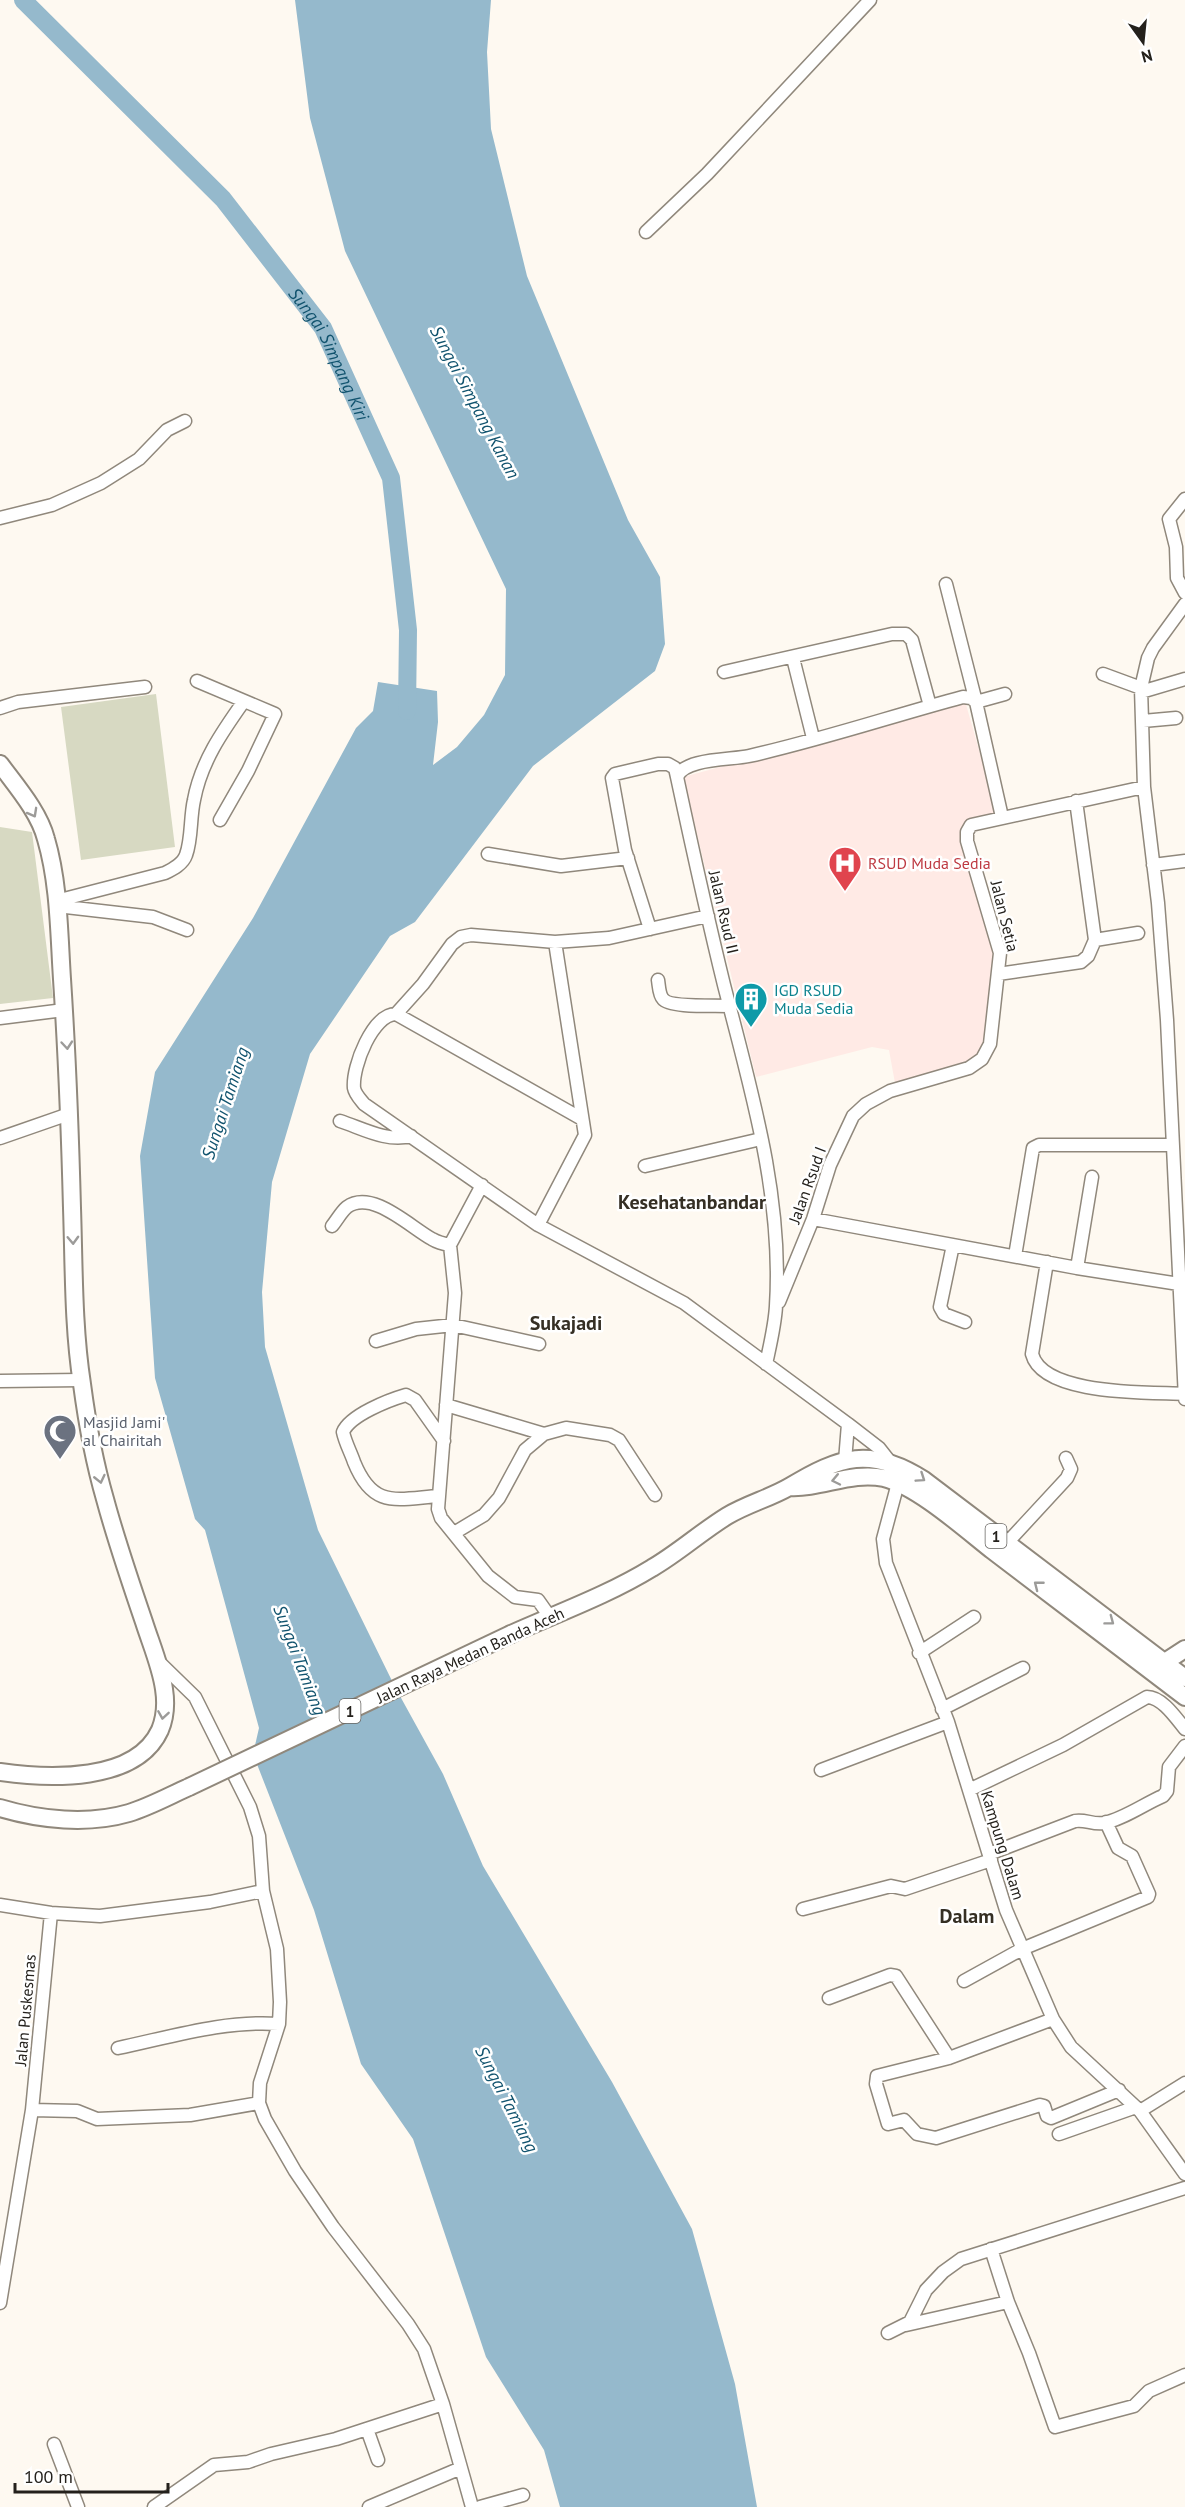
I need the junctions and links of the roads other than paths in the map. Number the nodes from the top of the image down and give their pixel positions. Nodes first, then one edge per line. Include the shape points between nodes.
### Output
1 (870, 0) edge
2 (646, 232) dead end
3 (185, 421) dead end
4 (1185, 498) edge
5 (0, 518) edge
6 (946, 584) dead end
7 (1185, 593) edge
8 (1185, 604) edge
9 (793, 658) junction
10 (724, 672) dead end
11 (1103, 674) dead end
12 (1185, 679) edge
13 (197, 681) dead end
14 (145, 687) dead end
15 (1141, 690) junction
16 (1005, 694) dead end
17 (244, 701) junction
18 (976, 702) junction
19 (930, 706) junction
20 (0, 708) edge
21 (1176, 718) dead end
22 (1143, 721) junction
23 (813, 738) junction
24 (1, 766) edge
25 (677, 777) junction
26 (1144, 787) junction
27 (1076, 801) junction
28 (1002, 817) junction
29 (220, 819) dead end
30 (488, 854) dead end
31 (628, 858) junction
32 (1185, 861) edge
33 (1153, 865) junction
34 (57, 903) junction
35 (708, 916) junction
36 (650, 929) junction
37 (186, 930) dead end
38 (1138, 933) dead end
39 (1095, 940) junction
40 (555, 942) junction
41 (998, 975) junction
42 (658, 980) dead end
43 (730, 1005) junction
44 (64, 1011) junction
45 (396, 1014) junction
46 (0, 1018) edge
47 (890, 1091) joint
48 (69, 1114) junction
49 (582, 1119) junction
50 (340, 1121) dead end
51 (411, 1136) junction
52 (0, 1138) edge
53 (761, 1139) junction
54 (1173, 1145) junction
55 (645, 1166) dead end
56 (1092, 1177) dead end
57 (1180, 1178) edge
58 (482, 1185) junction
59 (813, 1219) junction
60 (538, 1224) junction
61 (332, 1226) dead end
62 (450, 1245) junction
63 (953, 1245) junction
64 (1181, 1250) edge
65 (1015, 1256) junction
66 (1047, 1262) junction
67 (1077, 1268) junction
68 (1179, 1284) junction
69 (776, 1308) junction
70 (965, 1322) dead end
71 (453, 1325) junction
72 (376, 1341) dead end
73 (539, 1344) dead end
74 (766, 1364) junction
75 (81, 1380) junction
76 (0, 1381) edge
77 (1185, 1394) edge
78 (1185, 1400) edge
79 (446, 1405) junction
80 (848, 1424) junction
81 (544, 1434) junction
82 (444, 1441) junction
83 (1066, 1458) dead end
84 (845, 1461) junction
85 (890, 1462) junction
86 (898, 1483) junction
87 (789, 1487) junction
88 (655, 1495) dead end
89 (439, 1497) junction
90 (454, 1533) junction
91 (1006, 1544) junction
92 (1082, 1609) junction
93 (550, 1617) junction
94 (974, 1617) dead end
95 (1185, 1649) edge
96 (919, 1653) junction
97 (156, 1658) junction
98 (1165, 1662) junction
99 (1023, 1668) dead end
100 (1184, 1690) edge
101 (942, 1709) junction
102 (1169, 1710) junction
103 (948, 1722) junction
104 (1185, 1729) edge
105 (1185, 1746) edge
106 (820, 1770) dead end
107 (0, 1772) edge
108 (969, 1790) junction
109 (0, 1808) edge
110 (1107, 1822) junction
111 (990, 1857) junction
112 (264, 1891) junction
113 (0, 1905) edge
114 (803, 1909) dead end
115 (51, 1913) junction
116 (1022, 1948) junction
117 (964, 1981) dead end
118 (829, 1998) dead end
119 (1053, 2019) junction
120 (279, 2024) junction
121 (118, 2048) dead end
122 (949, 2058) junction
123 (1185, 2083) edge
124 (1119, 2090) junction
125 (259, 2103) junction
126 (1138, 2109) junction
127 (32, 2110) junction
128 (1059, 2134) dead end
129 (1183, 2168) edge
130 (1185, 2188) edge
131 (992, 2249) junction
132 (1, 2295) edge
133 (1008, 2302) junction
134 (906, 2325) junction
135 (888, 2333) dead end
136 (1185, 2375) edge
137 (443, 2404) junction
138 (366, 2429) junction
139 (54, 2444) dead end
140 (378, 2460) dead end
141 (461, 2468) junction
142 (523, 2495) dead end
143 (78, 2507) edge
144 (154, 2507) edge
145 (369, 2507) edge
146 (472, 2507) edge
147 (480, 2507) edge

1 - 2 street via 707,174
3 - 5 street via 173,425 139,459 101,483 52,505
4 - 7 street via 1169,519 1176,547 1177,582
6 - 18 street
8 - 15 street via 1153,648
9 - 10 street
9 - 19 street via 906,634 912,640
9 - 23 street
11 - 15 street
12 - 15 street
13 - 17 street
14 - 20 street via 18,702
15 - 22 street
16 - 18 street
17 - 29 street via 272,711 275,718
17 - 34 street via 206,761 194,798 186,855 179,865 165,873
18 - 19 street via 963,697
18 - 28 street
19 - 23 street
21 - 22 street
22 - 26 street
23 - 25 street via 750,756 692,764
24 -> 34 highway via 46,836
25 - 31 street via 675,768 664,764 613,776
25 - 35 street, Jalan Rsud II
26 - 27 street, Jalan Setia
26 - 33 street
27 - 28 street, Jalan Setia
27 - 39 street
28 - 41 street, Jalan Setia via 971,825 966,832 1000,953
30 - 31 street via 561,866
31 - 36 street
32 - 33 street
33 - 54 street
34 - 37 street via 153,917
34 - 44 highway
35 - 36 street
35 - 43 street, Jalan Rsud II
36 - 40 street via 609,938
38 - 39 street
39 - 41 street via 1088,956 1080,962
40 - 45 street via 461,937
40 - 49 street
41 - 47 street, Jalan Setia via 994,1028 982,1059 963,1071
42 - 43 street via 662,998 667,1002
43 - 53 street, Jalan Rsud II
44 - 46 street
44 -> 48 highway
45 - 49 street
45 - 51 street via 391,1014 365,1042 355,1067 354,1088 364,1104
47 - 59 street, Jalan Rsud I via 866,1104 849,1122
48 - 52 street
48 -> 75 highway
49 - 60 street via 584,1138
50 - 51 street via 384,1137
51 - 58 street
53 - 55 street
53 - 69 street, Jalan Rsud II via 776,1226
54 - 57 street
54 - 65 street via 1035,1146
56 - 67 street
57 - 64 street
58 - 60 street
58 - 62 street
59 - 63 street
59 - 69 street, Jalan Rsud I
60 - 74 street via 684,1303
61 - 62 street via 346,1208 371,1203 433,1240
62 - 71 street via 456,1283
63 - 65 street
63 - 70 street via 939,1306 944,1314
64 - 68 street
65 - 66 street
66 - 67 street
66 - 77 street via 1032,1354 1038,1367 1068,1382 1095,1388
67 - 68 street
68 - 77 street
69 - 74 street, Jalan Rsud II
71 - 72 street via 416,1329
71 - 73 street
71 - 79 street
74 - 80 street
75 - 76 street
75 -> 97 highway via 104,1495
77 - 78 street
79 - 81 street
79 - 82 street
80 - 84 street
80 - 85 street via 879,1448
81 - 88 street via 566,1428 615,1438 625,1447
81 - 90 street via 525,1450 499,1498 484,1515
82 - 89 street
82 - 89 street via 415,1400 406,1395 374,1407 348,1424 344,1432 359,1474 371,1491 397,1499
83 - 91 street via 1071,1469 1067,1478
84 - 85 highway, Jalan Raya Medan Banda Aceh / 1 via 865,1458
84 - 87 highway, Jalan Raya Medan Banda Aceh / 1 via 812,1472
85 -> 91 highway, Jalan Raya Medan Banda Aceh / 1 via 924,1480
86 -> 87 highway, Jalan Raya Medan Banda Aceh / 1 via 864,1476
92 -> 86 highway, Jalan Raya Medan Banda Aceh / 1
86 - 96 street, Kampung Dalam via 883,1539 884,1553
87 - 93 highway, Jalan Raya Medan Banda Aceh / 1 via 727,1516 638,1576
89 - 90 street via 441,1518
90 - 93 street via 488,1576 516,1597 539,1601
91 - 92 highway, Jalan Raya Medan Banda Aceh / 1
92 -> 98 highway, Jalan Raya Medan Banda Aceh / 1
92 - 100 highway, Jalan Raya Medan Banda Aceh / 1
93 - 109 highway, Jalan Raya Medan Banda Aceh / 1, bridge via 129,1813 90,1818 40,1817
94 - 96 street
95 - 98 highway
96 - 101 street, Kampung Dalam
97 -> 107 highway via 164,1688 164,1716 156,1737 142,1753 126,1764 88,1773
97 - 112 street via 195,1697 250,1807 261,1844
98 - 100 highway, Jalan Raya Medan Banda Aceh / 1
99 - 101 street
100 - 102 street
101 - 103 street, Kampung Dalam
102 - 104 street
102 - 108 street via 1153,1697 1147,1697 1063,1745
103 - 106 street
103 - 108 street, Kampung Dalam
105 - 110 street via 1169,1767 1165,1794
108 - 111 street, Kampung Dalam
110 - 111 street via 1092,1824 1078,1820
110 - 116 street via 1118,1848 1132,1856 1148,1897
111 - 114 street via 905,1889 891,1886
111 - 116 street, Kampung Dalam
112 - 115 street via 123,1914
112 - 120 street via 277,1949
113 - 115 street
115 - 127 street, Jalan Puskesmas
116 - 117 street
116 - 119 street, Kampung Dalam
118 - 122 street via 896,1976
119 - 122 street
119 - 124 street, Kampung Dalam via 1071,2047
120 - 121 street via 214,2027
120 - 125 street via 263,2072
122 - 124 street via 876,2078 889,2125 904,2121 917,2134 936,2138 1040,2105 1051,2118
123 - 126 street
124 - 126 street, Kampung Dalam
125 - 127 street via 190,2115 97,2120 77,2111
125 - 137 street via 268,2125 333,2227 417,2337
126 - 128 street
126 - 129 street, Kampung Dalam
127 - 132 street, Jalan Puskesmas
130 - 131 street
131 - 133 street
131 - 134 street via 961,2259 943,2272 926,2290
133 - 134 street
133 - 136 street via 1056,2428 1134,2406 1149,2391
134 - 135 street
137 - 138 street
137 - 141 street
138 - 140 street
138 - 144 street via 248,2462 214,2465
139 - 143 street
141 - 145 street
141 - 146 street
142 - 147 street

